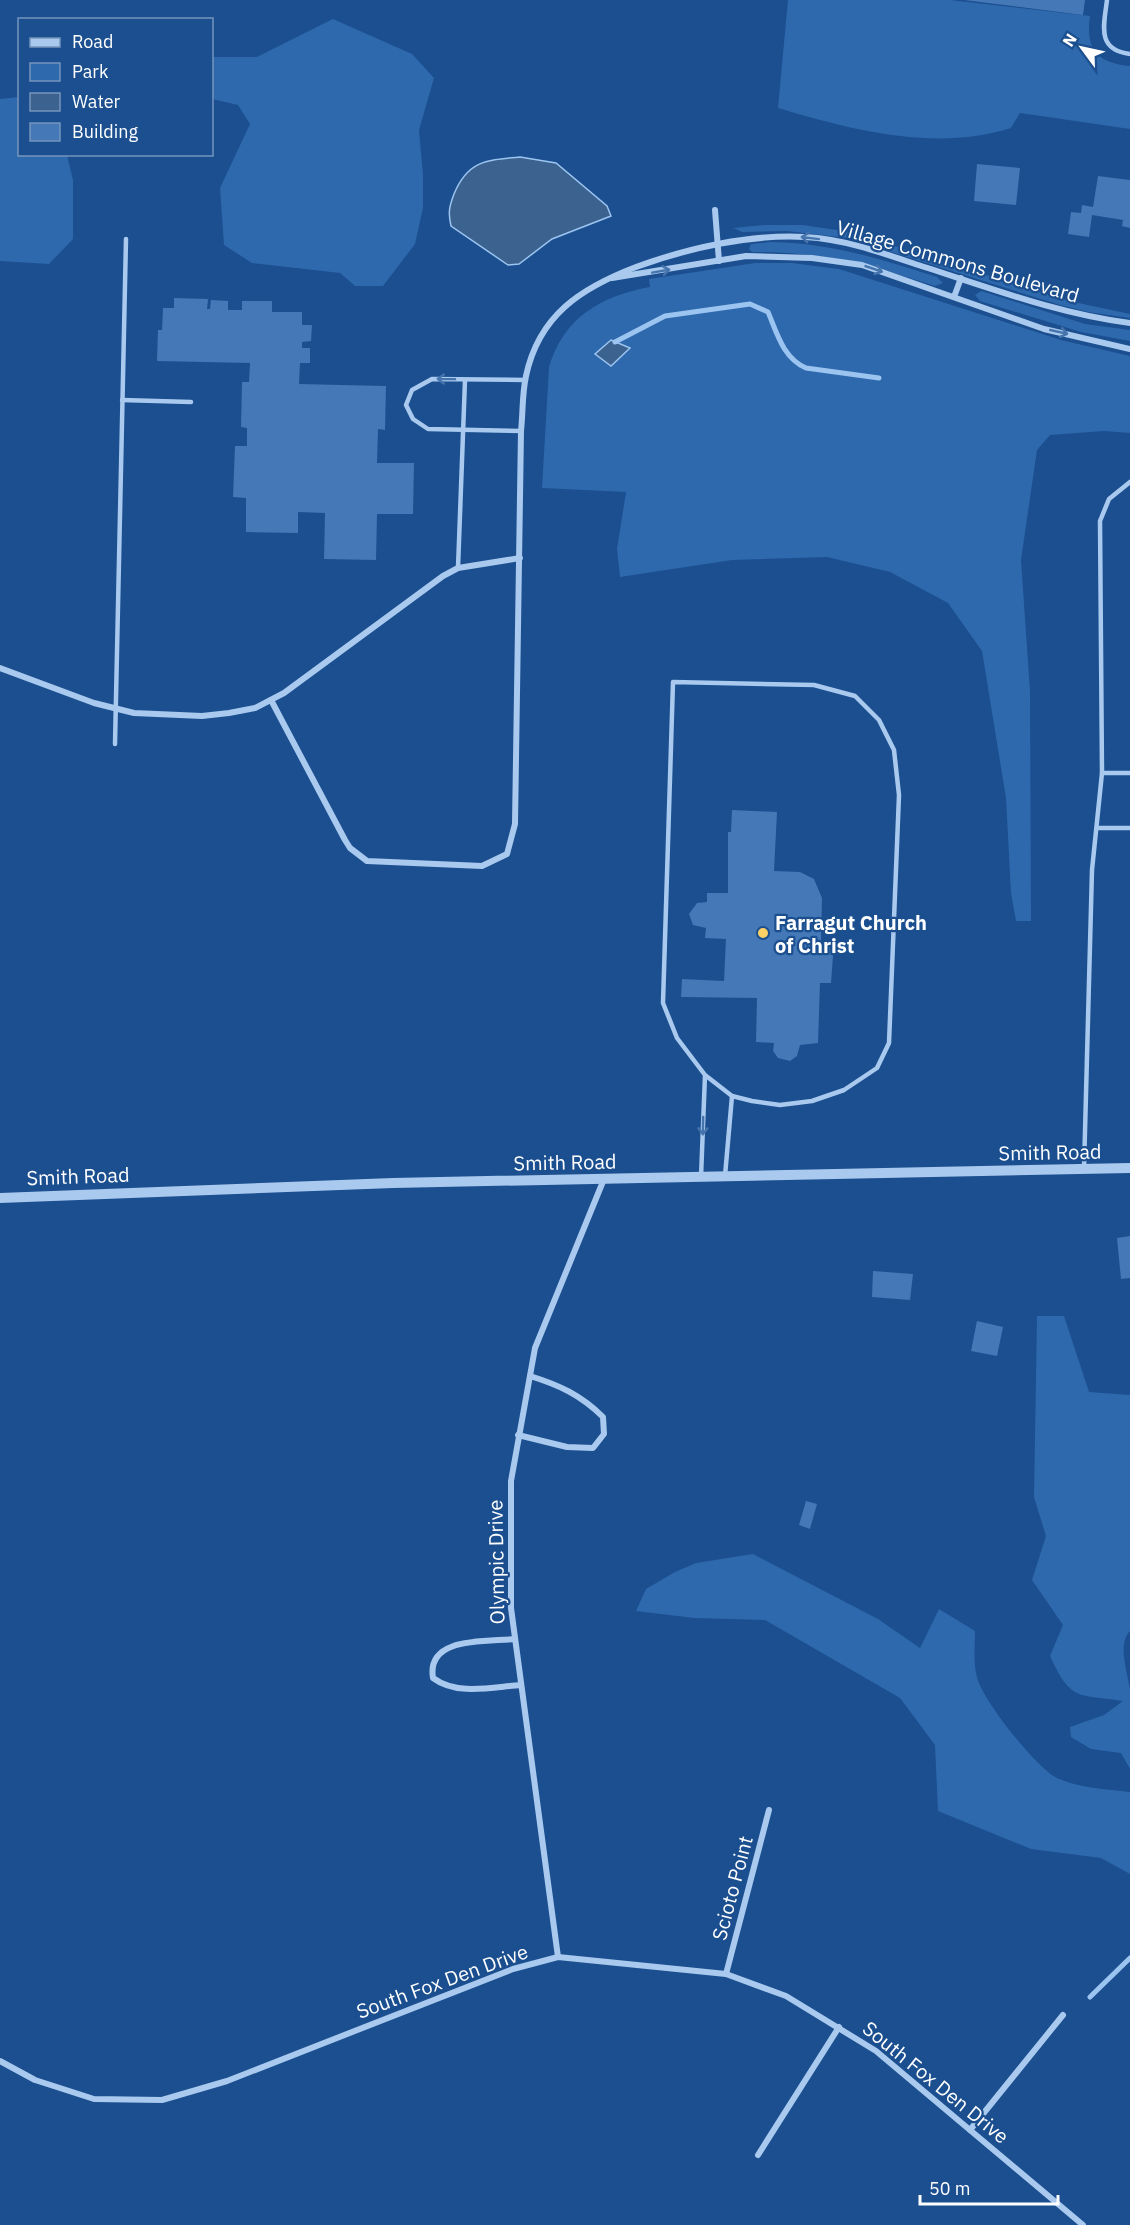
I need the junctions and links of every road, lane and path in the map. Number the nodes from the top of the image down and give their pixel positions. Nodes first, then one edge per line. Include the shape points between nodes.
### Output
1 (1107, 1) edge
2 (1130, 54) edge
3 (715, 210) dead end
4 (126, 239) dead end
5 (718, 246) junction
6 (719, 261) junction
7 (961, 278) junction
8 (603, 279) junction
9 (954, 297) junction
10 (1130, 322) edge
11 (1130, 349) edge
12 (465, 380) junction
13 (526, 380) junction
14 (122, 400) junction
15 (191, 402) dead end
16 (463, 430) junction
17 (521, 431) junction
18 (1130, 482) edge
19 (520, 558) junction
20 (458, 568) junction
21 (2, 668) edge
22 (271, 700) junction
23 (116, 708) junction
24 (115, 744) dead end
25 (1102, 773) junction
26 (1130, 773) edge
27 (1097, 828) junction
28 (1130, 828) edge
29 (705, 1075) junction
30 (732, 1096) junction
31 (1130, 1168) edge
32 (1084, 1169) junction
33 (725, 1176) junction
34 (701, 1177) junction
35 (604, 1179) junction
36 (0, 1198) edge
37 (530, 1376) junction
38 (518, 1435) junction
39 (515, 1639) junction
40 (521, 1685) junction
41 (769, 1810) dead end
42 (558, 1957) junction
43 (726, 1974) junction
44 (1064, 2014) dead end
45 (839, 2027) junction
46 (0, 2061) edge
47 (970, 2130) junction
48 (758, 2155) dead end
49 (1083, 2225) edge

1 - 2 lane via 1106,39 1116,51
3 - 5 street
4 - 14 lane
5 - 6 street
7 -> 5 street, Village Commons Boulevard via 863,247 806,237 752,238
5 - 8 street, Village Commons Boulevard via 659,259
8 -> 6 street, Village Commons Boulevard
6 -> 9 street, Village Commons Boulevard via 757,256 862,265
7 - 9 street
7 - 10 street, Village Commons Boulevard via 1107,320
8 - 13 street, Village Commons Boulevard via 564,304 536,343
9 -> 11 street, Village Commons Boulevard via 1044,329
12 - 13 lane
12 - 16 lane
12 -> 16 lane via 432,379 420,383 407,397 406,405 420,426
13 - 17 street, Village Commons Boulevard
14 - 15 lane
14 - 23 lane
16 - 17 lane
16 - 20 lane
17 - 19 street, Village Commons Boulevard
18 - 25 lane via 1109,499 1100,521
19 - 20 street
19 - 22 street, Village Commons Boulevard via 515,824 512,845 500,860 482,866 367,861 360,857 345,840
20 - 22 street
21 - 23 street
22 - 23 street via 255,708 202,716 134,714
23 - 24 lane
25 - 26 lane
25 - 27 lane
27 - 28 lane
27 - 32 lane via 1092,870
29 - 30 lane
29 - 30 lane via 677,1038 663,1003 673,682 814,685 855,696 879,720 894,750 899,795 889,1043 877,1068 844,1090 812,1101 780,1105
29 -> 34 lane
30 - 33 lane
31 - 32 street, Smith Road
32 - 33 street, Smith Road
33 - 34 street, Smith Road
34 - 35 street, Smith Road
35 - 36 street, Smith Road
35 - 37 street, Olympic Drive via 543,1329
37 - 38 street, Olympic Drive
37 - 38 street via 566,1388 587,1401 603,1417 604,1434 593,1448 567,1447
38 - 39 street, Olympic Drive via 511,1481 511,1608
39 - 40 street, Olympic Drive
39 - 40 street via 447,1646 436,1655 431,1667 433,1678 458,1689
40 - 42 street, Olympic Drive
41 - 43 street, Scioto Point
42 - 43 street, South Fox Den Drive
42 - 46 street, South Fox Den Drive via 513,1969 226,2081 162,2100 94,2099 35,2080
43 - 45 street, South Fox Den Drive via 786,1996
44 - 47 street
45 - 47 street, South Fox Den Drive via 876,2050
45 - 48 street
47 - 49 street, South Fox Den Drive

